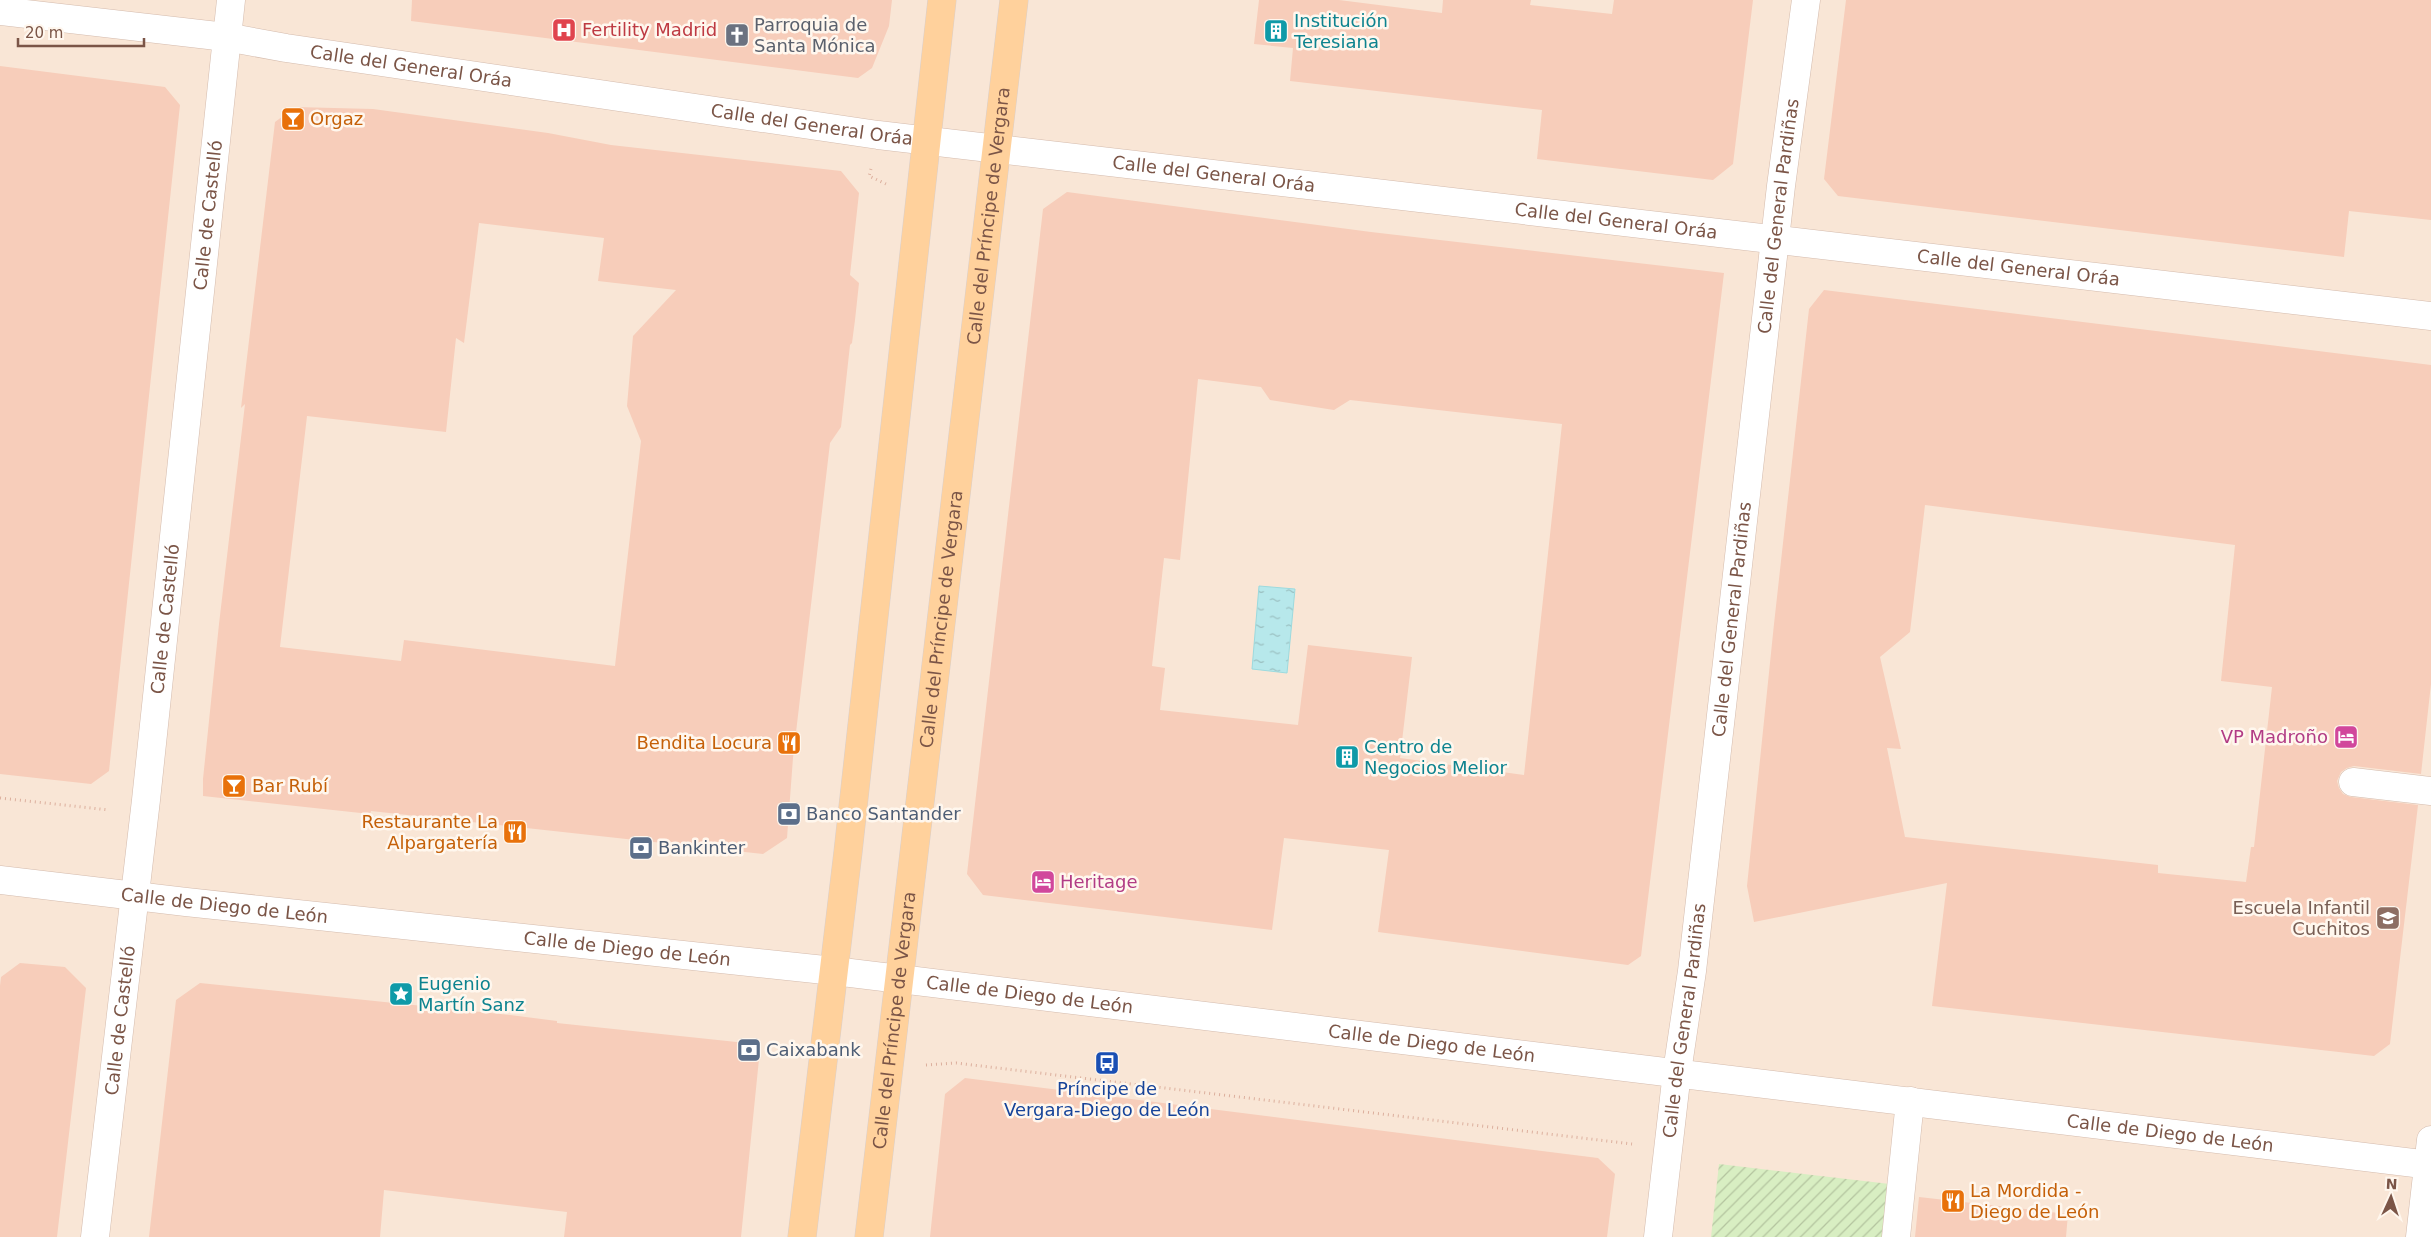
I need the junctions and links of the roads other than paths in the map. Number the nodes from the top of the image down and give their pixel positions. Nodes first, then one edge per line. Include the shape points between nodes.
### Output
1 (230, 0) edge
2 (942, 0) edge
3 (1014, 0) edge
4 (1806, 0) edge
5 (0, 11) edge
6 (226, 37) junction
7 (926, 140) junction
8 (998, 149) junction
9 (1776, 241) junction
10 (2431, 316) edge
11 (2353, 782) dead end
12 (2431, 791) edge
13 (0, 880) edge
14 (135, 896) junction
15 (834, 970) junction
16 (898, 979) junction
17 (1677, 1072) junction
18 (1910, 1101) junction
19 (2430, 1157) edge
20 (95, 1237) edge
21 (802, 1237) edge
22 (869, 1237) edge
23 (1658, 1237) edge
24 (1896, 1237) edge
25 (2420, 1237) edge

1 - 6 street, Calle de Castelló
2 - 7 main road
3 - 8 main road, Calle del Príncipe de Vergara
4 - 9 street, Calle del General Pardiñas
5 - 6 street, Calle del General Oráa
6 - 7 street, Calle del General Oráa
6 - 14 street, Calle de Castelló
7 - 8 street, Calle del General Oráa
7 - 15 main road
8 - 9 street, Calle del General Oráa
8 - 16 main road, Calle del Príncipe de Vergara
9 - 10 street, Calle del General Oráa
9 - 17 street, Calle del General Pardiñas via 1692,971
11 - 12 street
13 - 14 street, Calle de Diego de León
14 - 15 street, Calle de Diego de León
14 - 20 street, Calle de Castelló
15 - 16 street, Calle de Diego de León
15 - 21 main road
16 - 17 street, Calle de Diego de León
16 - 22 main road, Calle del Príncipe de Vergara
17 - 18 street, Calle de Diego de León
17 - 23 street, Calle del General Pardiñas
18 - 19 street, Calle de Diego de León
18 - 24 street
19 - 25 street

